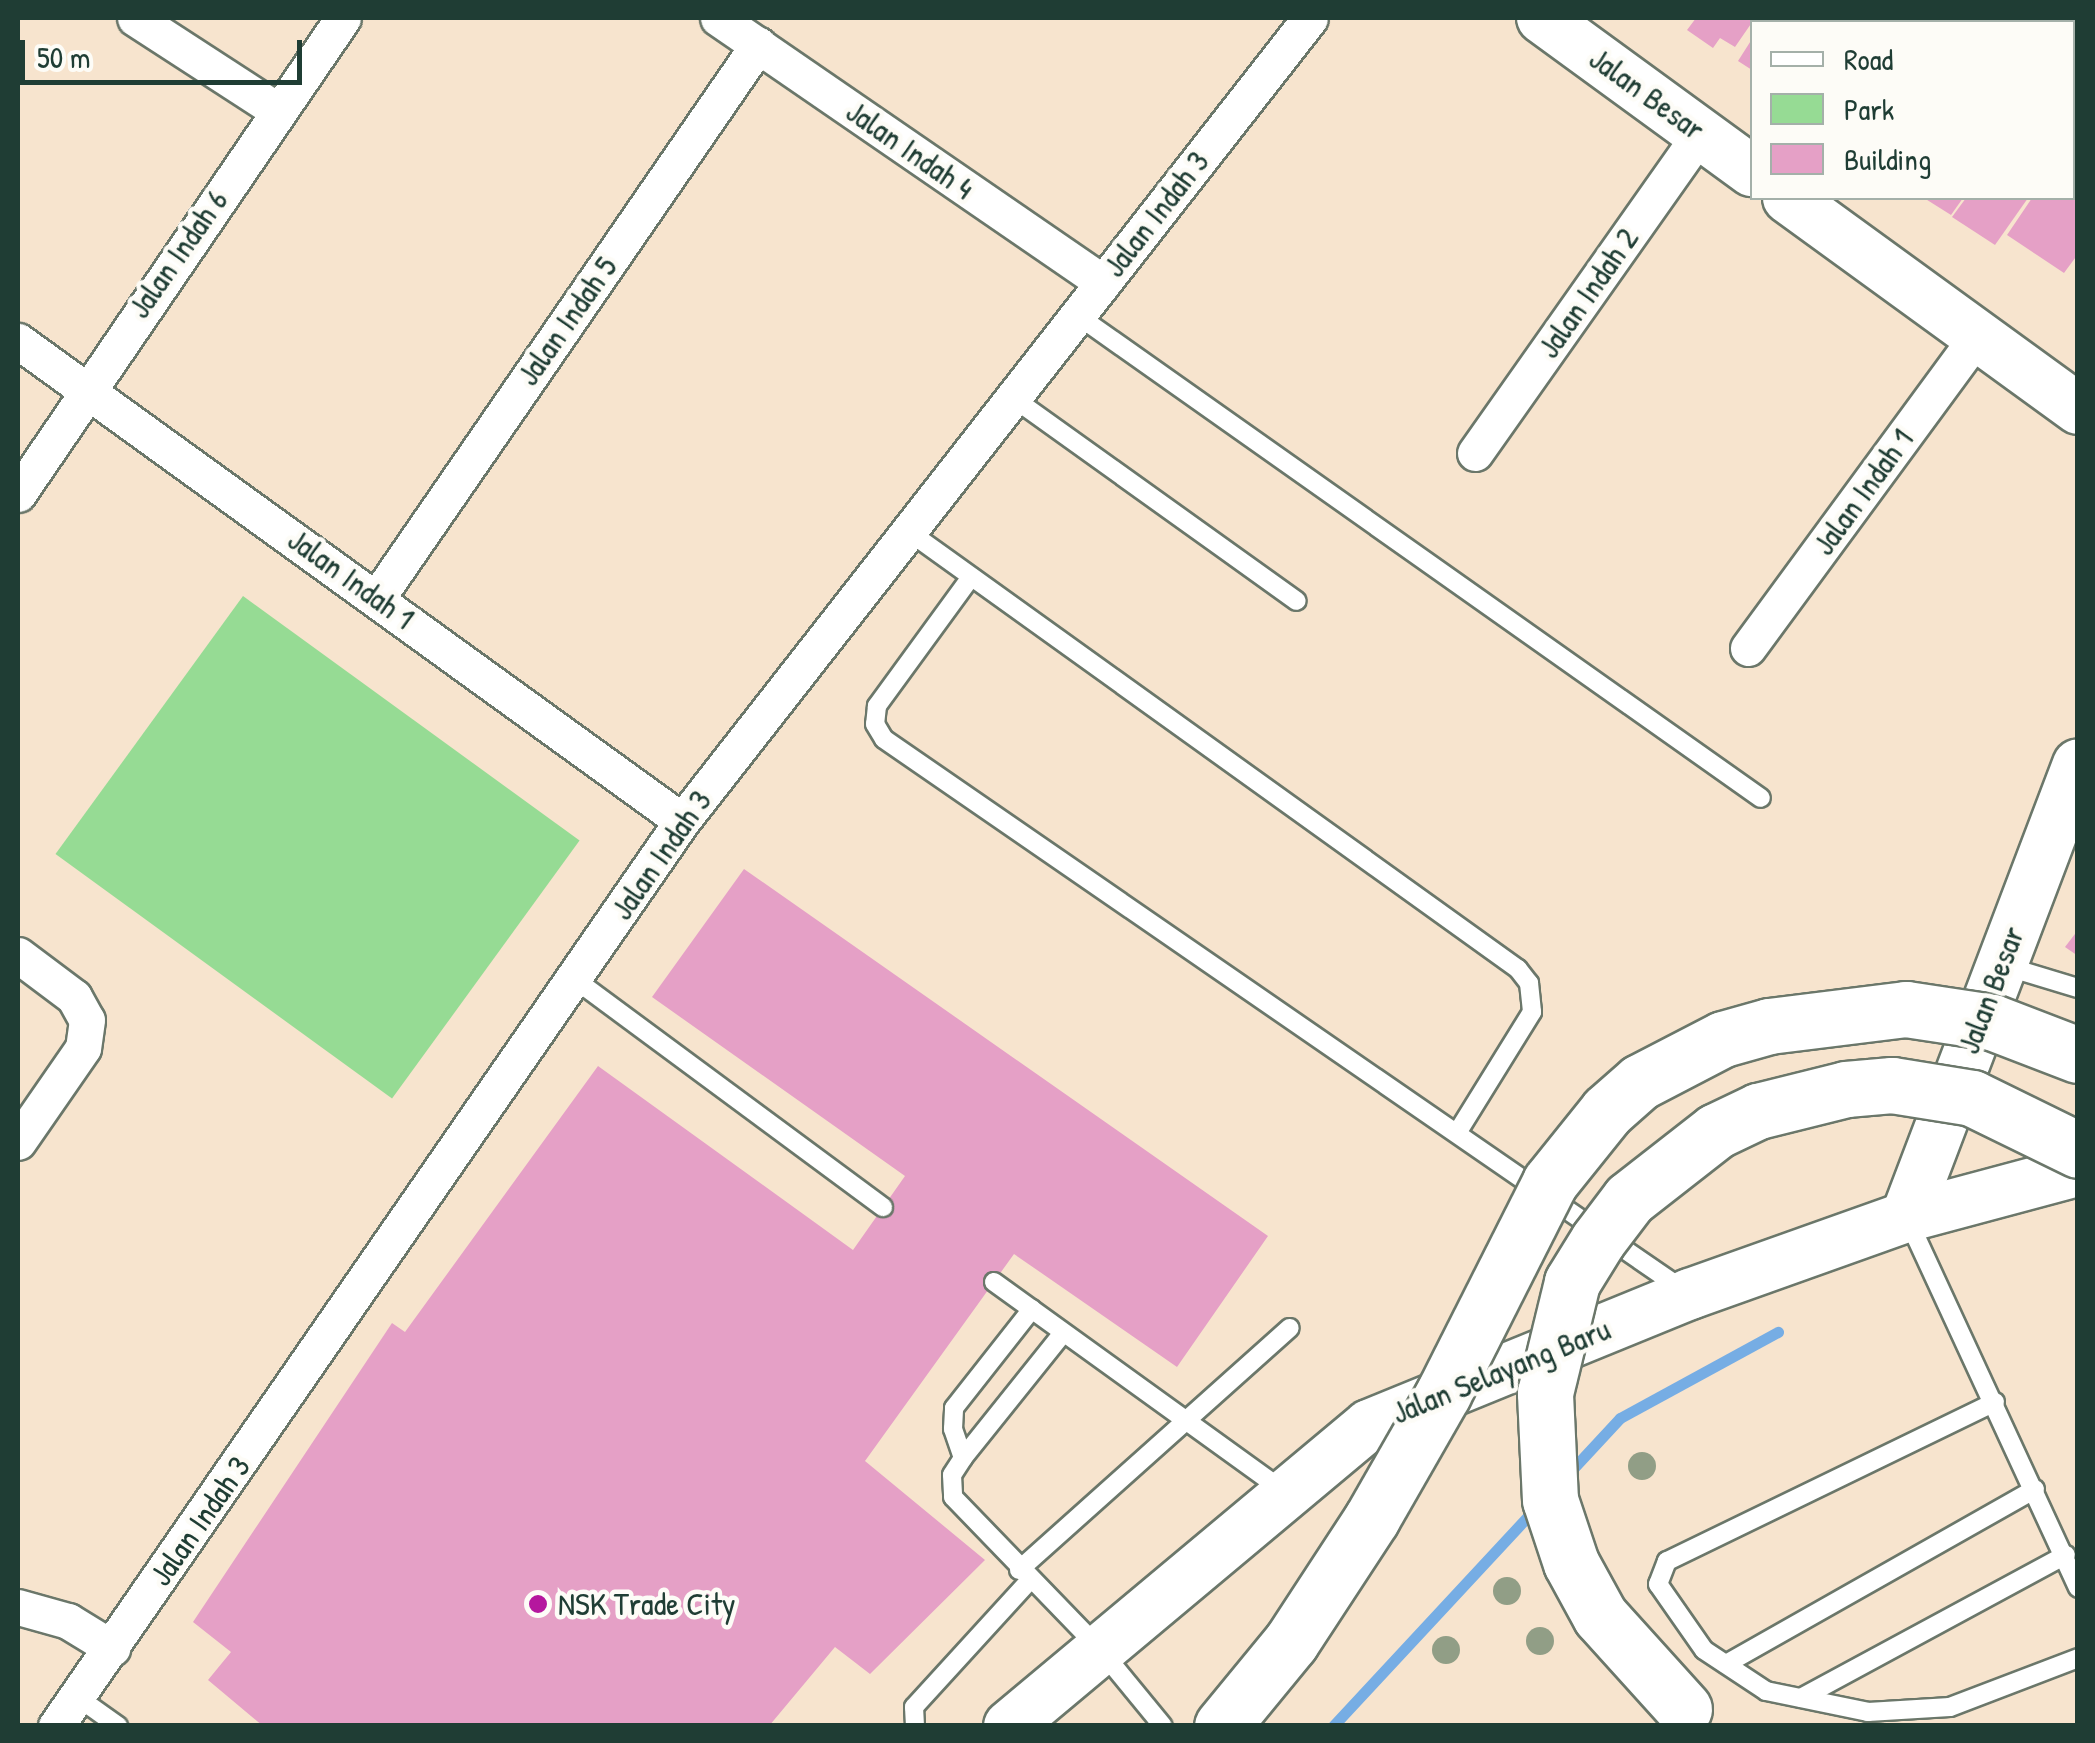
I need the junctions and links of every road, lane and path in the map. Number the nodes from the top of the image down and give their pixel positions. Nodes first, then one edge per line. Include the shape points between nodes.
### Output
1 (136, 18) edge
2 (343, 18) edge
3 (718, 18) edge
4 (1310, 18) edge
5 (1542, 18) edge
6 (758, 45) junction
7 (278, 111) junction
8 (1701, 134) junction
9 (1750, 170) edge
10 (1791, 200) edge
11 (1103, 283) junction
12 (1077, 315) junction
13 (1978, 336) junction
14 (18, 341) edge
15 (87, 386) junction
16 (1016, 400) junction
17 (2078, 408) edge
18 (1475, 453) dead end
19 (18, 494) edge
20 (908, 532) junction
21 (972, 577) junction
22 (377, 598) junction
23 (1297, 601) dead end
24 (1748, 648) dead end
25 (2078, 765) edge
26 (1762, 798) dead end
27 (682, 821) junction
28 (18, 955) edge
29 (2000, 964) junction
30 (576, 980) junction
31 (2078, 988) edge
32 (2078, 1055) edge
33 (1457, 1133) junction
34 (18, 1142) edge
35 (2078, 1150) edge
36 (2078, 1170) edge
37 (883, 1206) dead end
38 (1906, 1216) junction
39 (994, 1282) dead end
40 (1690, 1294) junction
41 (1032, 1308) junction
42 (1290, 1328) dead end
43 (1063, 1333) junction
44 (1995, 1402) junction
45 (1187, 1419) junction
46 (964, 1458) junction
47 (2035, 1488) junction
48 (1286, 1492) junction
49 (2066, 1555) junction
50 (1024, 1576) junction
51 (2078, 1588) edge
52 (18, 1607) edge
53 (1098, 1647) junction
54 (112, 1648) junction
55 (2078, 1658) edge
56 (1726, 1664) junction
57 (76, 1696) junction
58 (1801, 1698) junction
59 (1684, 1709) dead end
60 (912, 1724) edge
61 (56, 1726) edge
62 (118, 1726) edge
63 (1009, 1726) edge
64 (1163, 1726) edge
65 (1222, 1726) edge

1 - 7 street
2 - 7 street, Jalan Indah 6
3 - 6 street, Jalan Indah 4
4 - 11 street, Jalan Indah 3
5 - 8 street, Jalan Besar
6 - 11 street, Jalan Indah 4
6 - 22 street, Jalan Indah 5
7 - 15 street, Jalan Indah 6
8 - 9 street, Jalan Besar
8 - 18 street, Jalan Indah 2
10 - 13 street
11 - 12 street, Jalan Indah 3
12 - 16 street, Jalan Indah 3
12 - 26 lane
13 - 17 street
13 - 24 street, Jalan Indah 1
14 - 15 street, Jalan Indah 1
15 - 19 street, Jalan Indah 6
15 - 22 street, Jalan Indah 1
16 - 20 street, Jalan Indah 3
16 - 23 lane
20 - 21 lane
20 - 27 street, Jalan Indah 3
21 - 33 lane via 1518,969 1529,983 1532,1012
21 - 33 lane via 877,706 875,724 884,739
22 - 27 street, Jalan Indah 1
25 - 29 street, Jalan Besar
27 - 30 street, Jalan Indah 3
28 - 34 street via 74,997 87,1020 82,1048
29 - 31 lane
29 - 38 street, Jalan Besar
30 - 37 lane
30 - 54 street, Jalan Indah 3
32 - 65 highway, bridge via 1992,1022 1906,1008 1768,1026 1723,1039 1640,1082 1606,1111 1550,1182 1372,1518 1292,1642
33 - 40 lane
35 - 59 highway, bridge via 1972,1098 1892,1085 1846,1089 1758,1111 1716,1130 1628,1199 1598,1240 1572,1282 1546,1392 1550,1500 1571,1563 1600,1616
36 - 38 street, Jalan Selayang Baru
38 - 40 street, Jalan Selayang Baru
38 - 44 lane
39 - 41 lane
40 - 48 street, Jalan Selayang Baru via 1369,1425
41 - 43 lane
41 - 46 lane via 954,1408 953,1429
42 - 45 lane
43 - 45 lane
43 - 46 lane
44 - 47 lane
44 - 56 lane via 1667,1561 1658,1584 1704,1650
45 - 48 lane
45 - 50 lane
46 - 50 lane via 952,1475 952,1498
47 - 49 lane
47 - 56 lane
48 - 53 street, Jalan Selayang Baru
49 - 51 lane
49 - 58 lane
50 - 53 lane
50 - 60 lane via 914,1707
52 - 54 street via 68,1621
53 - 63 street, Jalan Selayang Baru
53 - 64 lane
54 - 57 street, Jalan Indah 3
55 - 58 lane via 1950,1707 1868,1712
56 - 58 lane via 1766,1691
57 - 61 street, Jalan Indah 3
57 - 62 lane

